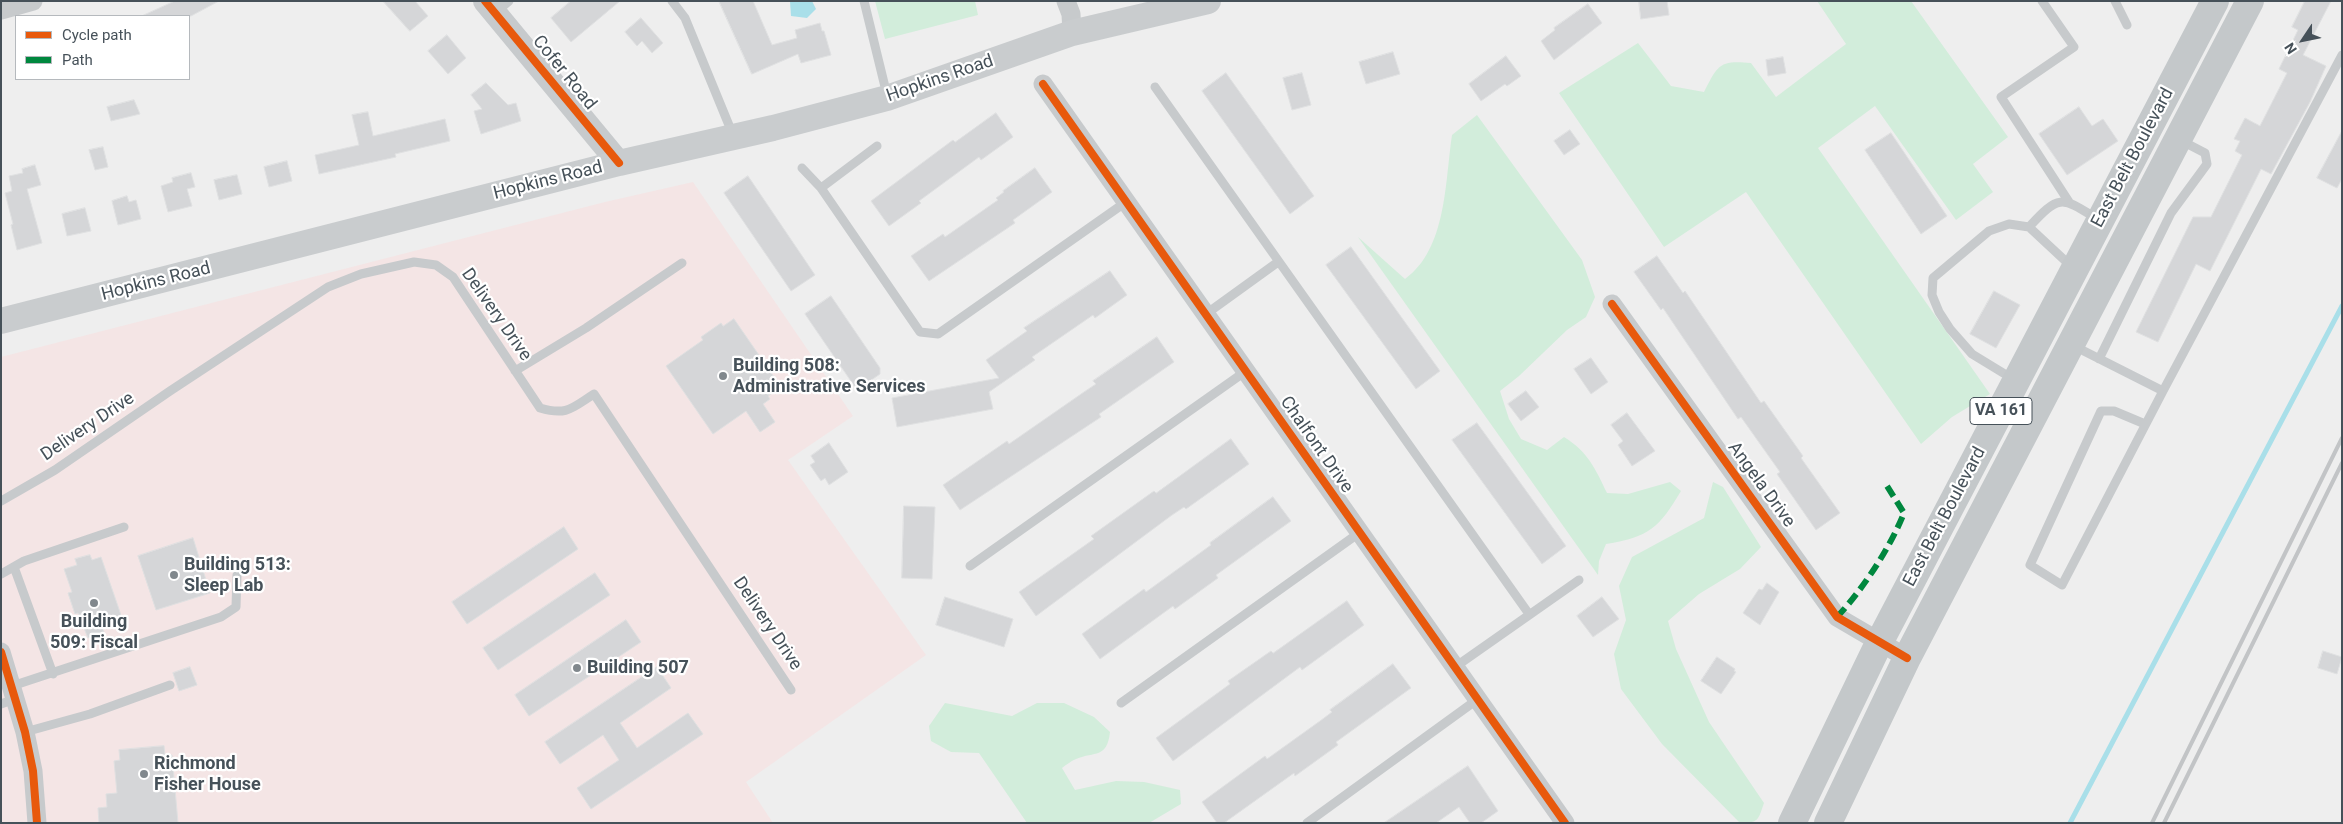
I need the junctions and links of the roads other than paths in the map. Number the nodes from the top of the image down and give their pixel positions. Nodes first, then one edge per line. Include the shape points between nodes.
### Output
1 (33, 1) edge
2 (672, 1) edge
3 (864, 1) edge
4 (1066, 1) edge
5 (1208, 1) edge
6 (2042, 1) edge
7 (2116, 1) edge
8 (2215, 1) edge
9 (2250, 1) edge
10 (496, 5) edge
11 (1, 10) edge
12 (2127, 26) dead end
13 (1072, 34) junction
14 (2342, 55) edge
15 (1043, 84) dead end
16 (1155, 87) dead end
17 (887, 98) junction
18 (734, 137) junction
19 (2178, 139) junction
20 (877, 146) dead end
21 (619, 163) junction
22 (802, 168) dead end
23 (821, 188) junction
24 (1126, 202) junction
25 (2069, 202) junction
26 (2101, 221) junction
27 (2029, 227) junction
28 (1278, 262) junction
29 (682, 263) dead end
30 (2075, 270) junction
31 (1612, 304) dead end
32 (1206, 314) junction
33 (1, 321) edge
34 (2071, 344) junction
35 (2099, 359) junction
36 (516, 371) junction
37 (1246, 371) junction
38 (2017, 381) junction
39 (2163, 391) junction
40 (2145, 424) junction
41 (1, 501) edge
42 (124, 527) dead end
43 (1359, 533) junction
44 (970, 566) dead end
45 (14, 567) junction
46 (1, 574) edge
47 (238, 575) dead end
48 (1579, 580) dead end
49 (1529, 614) junction
50 (1879, 643) junction
51 (1, 652) edge
52 (1907, 658) junction
53 (1455, 667) junction
54 (52, 674) junction
55 (170, 686) dead end
56 (791, 690) dead end
57 (10, 697) edge
58 (1478, 700) junction
59 (1121, 703) dead end
60 (25, 732) junction
61 (37, 823) edge
62 (1307, 823) edge
63 (1566, 823) edge
64 (1792, 823) edge
65 (1828, 823) edge

1 - 11 street
2 - 18 lane via 685,18
3 - 17 lane
4 - 13 street via 1071,14
5 - 13 main road, Hopkins Road
6 - 25 lane via 2074,47 2001,97
7 - 12 lane
8 - 26 main road, East Belt Boulevard / VA 161
9 - 19 main road, East Belt Boulevard / VA 161
10 - 21 street, Cofer Road
13 - 17 main road, Hopkins Road
14 - 39 lane
15 - 24 street, Chalfont Drive
16 - 28 lane
17 - 18 main road, Hopkins Road
18 - 21 main road, Hopkins Road
19 - 34 main road, East Belt Boulevard / VA 161
19 - 35 lane via 2205,154 2207,164 2171,213
20 - 23 lane
21 - 33 main road, Hopkins Road
22 - 23 lane
23 - 24 lane via 920,332 938,334
24 - 32 street, Chalfont Drive
25 - 26 lane
25 - 27 lane via 2056,202
26 - 30 main road, East Belt Boulevard / VA 161
27 - 30 lane
27 - 38 lane via 2010,224 1989,231 1933,278 1932,295 1950,330 1972,354
28 - 32 lane
28 - 49 lane
29 - 36 lane
30 - 38 main road, East Belt Boulevard / VA 161
31 - 50 street, Angela Drive via 1837,617
32 - 37 street, Chalfont Drive
34 - 35 lane
34 - 52 main road, East Belt Boulevard / VA 161
35 - 39 lane
36 - 41 lane, Delivery Drive via 453,277 436,265 414,262 361,274 328,287 55,470
36 - 56 lane, Delivery Drive via 540,408 557,413 571,409 594,394
37 - 43 street, Chalfont Drive
37 - 44 lane
38 - 50 main road, East Belt Boulevard / VA 161
39 - 40 lane
40 - 40 lane via 2062,585 2030,566 2102,411 2114,411
42 - 45 lane
43 - 53 street, Chalfont Drive
43 - 59 lane
45 - 46 lane
45 - 54 lane
47 - 54 lane via 236,607 221,617
48 - 49 lane
49 - 53 lane
50 - 52 street, Angela Drive
50 - 64 main road, East Belt Boulevard / VA 161
51 - 57 street
52 - 65 main road, East Belt Boulevard / VA 161
53 - 58 street, Chalfont Drive
54 - 57 lane
55 - 60 lane
57 - 60 street
58 - 62 lane
58 - 63 street, Chalfont Drive
60 - 61 street via 33,771

